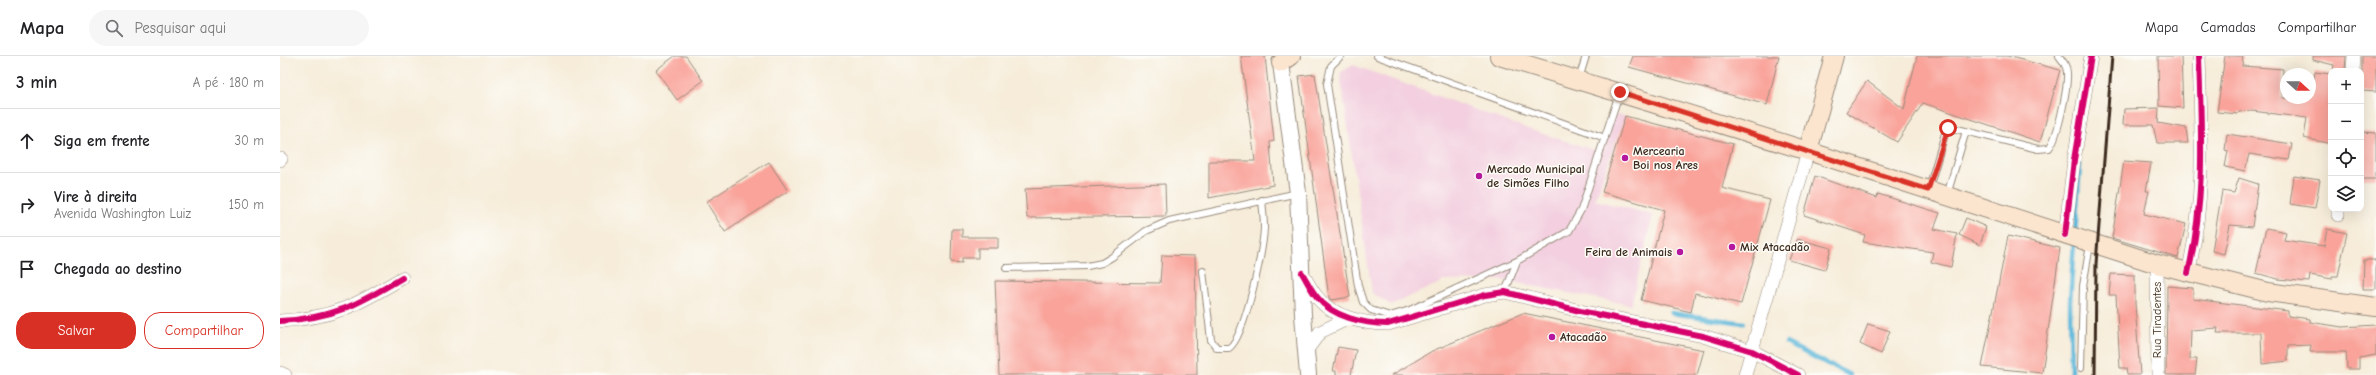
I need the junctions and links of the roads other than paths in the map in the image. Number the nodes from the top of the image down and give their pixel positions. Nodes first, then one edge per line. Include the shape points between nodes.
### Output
1 (1341, 56) edge
2 (1377, 56) edge
3 (1500, 56) edge
4 (1586, 56) edge
5 (1834, 56) edge
6 (2059, 56) edge
7 (2091, 56) edge
8 (2199, 56) edge
9 (2354, 56) edge
10 (1386, 57) edge
11 (1284, 58) edge
12 (2353, 68) edge
13 (1579, 80) junction
14 (1620, 92) junction
15 (1966, 131) junction
16 (1605, 138) junction
17 (1808, 151) junction
18 (1928, 190) junction
19 (1298, 193) junction
20 (1946, 196) junction
21 (1262, 200) junction
22 (2082, 240) junction
23 (1517, 261) junction
24 (2157, 264) junction
25 (1006, 268) dead end
26 (1203, 271) dead end
27 (1302, 273) junction
28 (2188, 273) junction
29 (402, 278) dead end
30 (1505, 292) junction
31 (2376, 307) edge
32 (1349, 318) junction
33 (280, 321) edge
34 (1306, 351) junction
35 (1752, 351) junction
36 (2081, 368) dead end
37 (280, 373) edge
38 (285, 375) edge
39 (1308, 375) edge
40 (1746, 375) edge
41 (1798, 375) edge
42 (2158, 375) edge

1 - 23 lane via 1331,66 1327,84 1358,286 1363,302 1371,310 1390,316 1410,310
2 - 10 lane
3 - 13 main road
4 - 13 lane
5 - 17 main road
6 - 15 lane via 2066,66 2067,79 2055,139 2049,148 2038,149
7 - 22 street via 2074,160
8 - 28 street via 2201,194 2199,220
9 - 12 street
10 - 16 lane
11 - 19 street
13 - 14 main road
14 - 16 lane
14 - 17 main road
15 - 18 lane via 1951,127 1946,130
15 - 20 lane
16 - 23 lane via 1576,221 1569,231
17 - 18 main road
17 - 35 street
18 - 20 main road
19 - 21 lane
19 - 27 street
20 - 22 main road
21 - 25 lane via 1169,221 1146,232 1102,263 1087,266
21 - 26 lane via 1264,228 1256,278 1237,340 1229,348 1217,348 1211,340
22 - 24 main road
22 - 36 lane
23 - 30 lane
24 - 28 main road
24 - 42 street, Rua Tiradentes
27 - 32 street via 1318,298 1332,310
27 - 34 street
28 - 31 main road via 2268,292
29 - 33 street via 336,313 313,319
30 - 32 street via 1485,295 1388,324 1373,324
30 - 35 street via 1580,311 1703,336
32 - 34 street via 1320,332
34 - 39 street
35 - 40 street
35 - 41 street
37 - 38 street

